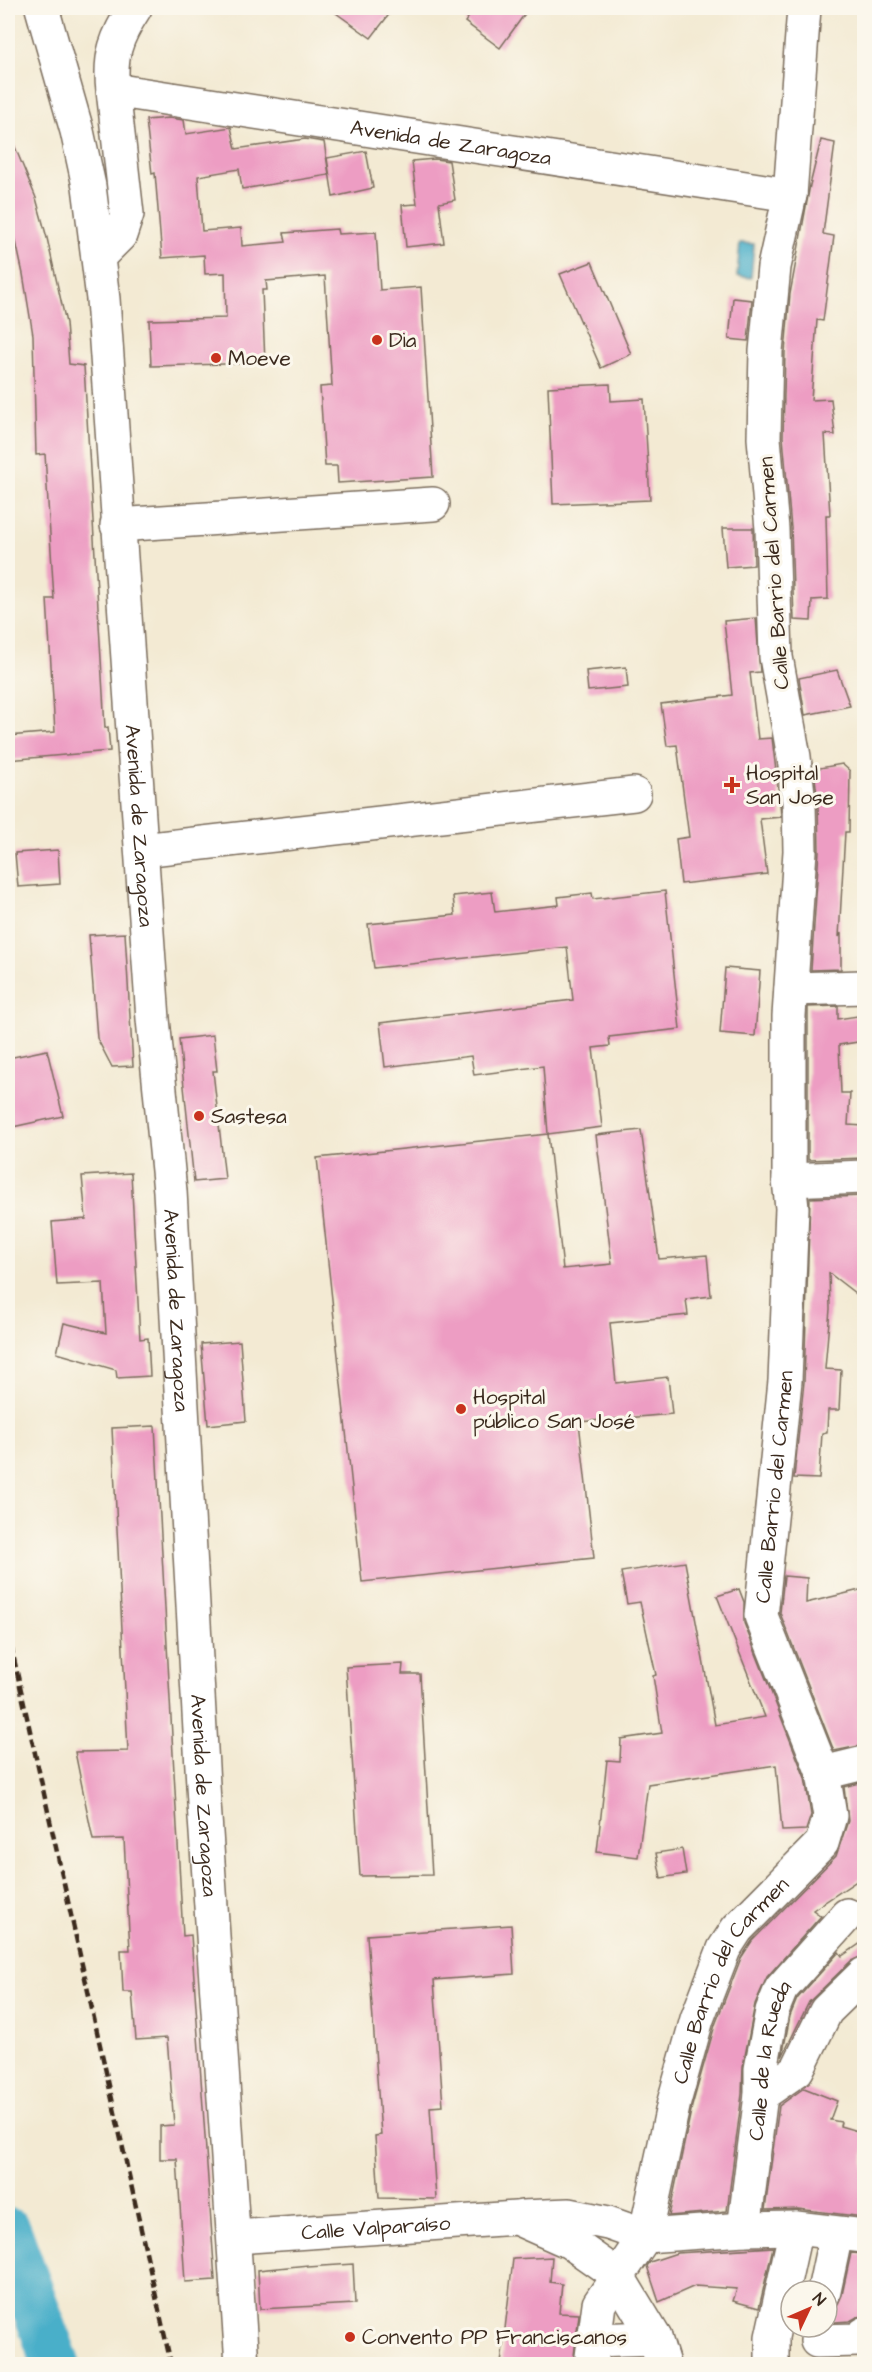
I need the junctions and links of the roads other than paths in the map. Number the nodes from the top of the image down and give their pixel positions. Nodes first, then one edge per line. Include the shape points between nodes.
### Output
1 (42, 8) edge
2 (135, 8) edge
3 (804, 8) edge
4 (113, 90) junction
5 (790, 195) junction
6 (98, 257) junction
7 (433, 504) dead end
8 (117, 525) junction
9 (634, 794) dead end
10 (142, 850) junction
11 (864, 987) edge
12 (791, 988) junction
13 (864, 1177) edge
14 (789, 1180) junction
15 (864, 1762) edge
16 (823, 1773) junction
17 (847, 1915) dead end
18 (864, 1974) edge
19 (760, 2095) junction
20 (516, 2218) junction
21 (796, 2228) junction
22 (744, 2229) junction
23 (850, 2235) edge
24 (645, 2236) junction
25 (235, 2237) junction
26 (617, 2275) junction
27 (830, 2279) edge
28 (864, 2334) edge
29 (817, 2344) edge
30 (659, 2351) edge
31 (592, 2352) edge
32 (242, 2364) edge
33 (772, 2364) edge

1 - 6 street, Avenida de Zaragoza via 89,186
2 - 4 street via 113,52
3 - 5 street, Calle Barrio del Carmen
4 - 5 street, Avenida de Zaragoza
4 - 6 street via 128,214 120,235
5 - 12 street, Calle Barrio del Carmen via 774,267 765,351 764,438 772,529 776,657 799,803 800,851
6 - 8 street, Avenida de Zaragoza
7 - 8 street
8 - 10 street, Avenida de Zaragoza
9 - 10 street
10 - 25 street, Avenida de Zaragoza via 170,1191 204,1803
11 - 12 street
12 - 14 street, Calle Barrio del Carmen
13 - 14 street
14 - 16 street, Calle Barrio del Carmen via 792,1208 785,1381 761,1616
15 - 16 street
16 - 24 street, Calle Barrio del Carmen via 830,1816 822,1843 737,1929 716,1969 697,2019 674,2102
17 - 19 street, Calle de la Rueda via 781,1989 772,2011
18 - 19 street via 826,2011 797,2070
19 - 22 street, Calle de la Rueda
20 - 24 street, Calle Valparaíso via 569,2215
20 - 25 street, Calle Valparaíso
20 - 26 street, Calle Valparaíso via 570,2242
21 - 22 street
21 - 23 street
21 - 33 street via 772,2337
22 - 24 street
23 - 27 street
24 - 26 street
25 - 32 street, Avenida de Zaragoza
26 - 30 street, Calle Valparaíso
26 - 31 street via 599,2304
28 - 29 street via 859,2340
30 - 31 street, Calle Valparaíso

